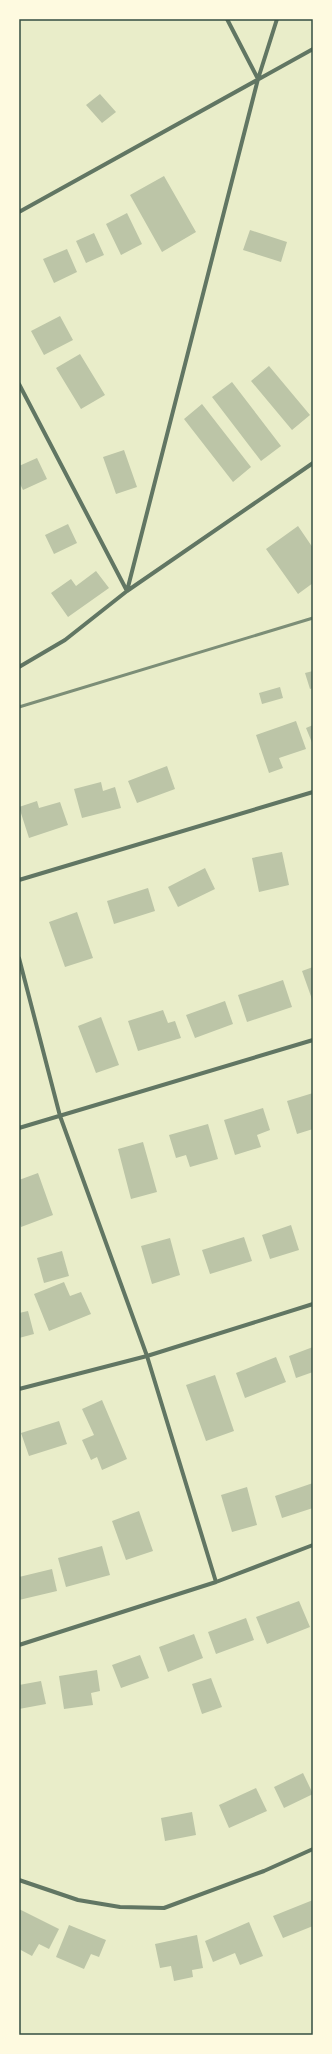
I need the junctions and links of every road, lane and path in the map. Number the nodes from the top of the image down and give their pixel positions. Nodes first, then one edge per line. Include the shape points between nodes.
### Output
1 (227, 19) edge
2 (277, 19) edge
3 (313, 49) edge
4 (258, 79) junction
5 (19, 212) edge
6 (19, 384) edge
7 (313, 463) edge
8 (128, 591) junction
9 (19, 667) edge
10 (313, 792) edge
11 (19, 880) edge
12 (19, 958) edge
13 (313, 1040) edge
14 (60, 1116) junction
15 (19, 1128) edge
16 (313, 1304) edge
17 (147, 1356) junction
18 (19, 1389) edge
19 (313, 1545) edge
20 (216, 1582) junction
21 (19, 1645) edge
22 (313, 1849) edge
23 (19, 1880) edge

1 - 4 street
2 - 4 street
3 - 4 street
4 - 5 street
4 - 8 street
6 - 8 street
7 - 8 street
8 - 9 street via 65,640
10 - 11 street
12 - 14 street
13 - 14 street
14 - 15 street
14 - 17 street
16 - 17 street
17 - 18 street
17 - 20 street
19 - 20 street
20 - 21 street
22 - 23 street via 264,1871 164,1908 120,1908 78,1900

